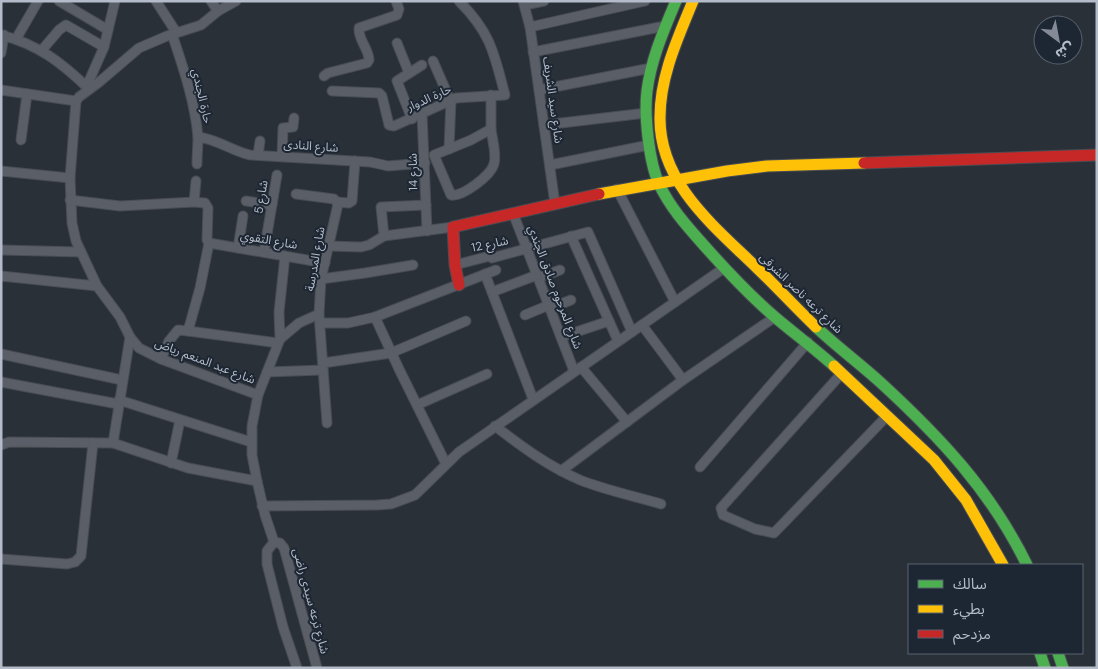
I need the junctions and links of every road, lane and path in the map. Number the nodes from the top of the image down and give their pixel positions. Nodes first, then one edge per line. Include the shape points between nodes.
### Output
1 (38, 1) edge
2 (59, 1) edge
3 (115, 1) edge
4 (156, 1) edge
5 (211, 1) edge
6 (236, 1) edge
7 (396, 1) edge
8 (459, 1) edge
9 (544, 1) edge
10 (645, 1) edge
11 (693, 1) edge
12 (524, 3) edge
13 (672, 3) edge
14 (218, 11) junction
15 (686, 20) junction
16 (665, 26) junction
17 (530, 27) junction
18 (108, 30) junction
19 (174, 33) junction
20 (2, 35) edge
21 (16, 39) junction
22 (397, 43) dead end
23 (104, 47) junction
24 (42, 50) junction
25 (533, 52) junction
26 (1, 53) edge
27 (433, 61) dead end
28 (422, 65) dead end
29 (651, 68) junction
30 (409, 73) junction
31 (324, 76) dead end
32 (88, 89) junction
33 (1, 90) edge
34 (539, 90) junction
35 (332, 91) dead end
36 (27, 94) junction
37 (491, 96) junction
38 (450, 100) junction
39 (76, 101) junction
40 (646, 113) junction
41 (422, 114) junction
42 (294, 118) dead end
43 (412, 119) junction
44 (544, 125) junction
45 (491, 129) junction
46 (198, 137) junction
47 (21, 140) dead end
48 (260, 141) dead end
49 (649, 145) junction
50 (449, 149) junction
51 (258, 155) junction
52 (1097, 155) edge
53 (282, 156) junction
54 (355, 161) junction
55 (425, 163) junction
56 (197, 164) dead end
57 (550, 165) junction
58 (1, 171) edge
59 (277, 175) dead end
60 (70, 178) junction
61 (676, 179) junction
62 (196, 181) dead end
63 (658, 182) junction
64 (617, 190) junction
65 (296, 194) dead end
66 (70, 200) junction
67 (246, 201) dead end
68 (194, 202) junction
69 (337, 202) junction
70 (555, 204) junction
71 (272, 205) junction
72 (426, 205) junction
73 (513, 213) junction
74 (243, 216) dead end
75 (453, 227) junction
76 (427, 231) junction
77 (384, 236) junction
78 (571, 236) junction
79 (209, 243) junction
80 (328, 246) junction
81 (238, 248) junction
82 (527, 248) junction
83 (1, 250) edge
84 (81, 252) junction
85 (264, 252) junction
86 (285, 256) junction
87 (325, 262) junction
88 (413, 265) dead end
89 (456, 265) junction
90 (724, 268) junction
91 (496, 270) dead end
92 (560, 270) dead end
93 (485, 274) junction
94 (1, 276) edge
95 (538, 277) junction
96 (322, 279) junction
97 (459, 285) junction
98 (97, 286) junction
99 (492, 292) junction
100 (571, 300) dead end
101 (675, 302) junction
102 (549, 306) junction
103 (525, 315) dead end
104 (375, 317) junction
105 (775, 317) junction
106 (319, 318) junction
107 (466, 321) dead end
108 (609, 321) junction
109 (642, 325) junction
110 (188, 331) junction
111 (632, 332) junction
112 (561, 337) junction
113 (130, 338) junction
114 (279, 341) junction
115 (618, 341) junction
116 (808, 342) junction
117 (391, 353) junction
118 (1, 354) edge
119 (161, 359) junction
120 (323, 367) junction
121 (577, 369) junction
122 (267, 372) junction
123 (842, 373) junction
124 (487, 374) dead end
125 (122, 380) junction
126 (683, 380) junction
127 (1, 382) edge
128 (258, 396) junction
129 (533, 399) junction
130 (118, 402) junction
131 (417, 405) junction
132 (886, 416) junction
133 (180, 420) junction
134 (627, 422) junction
135 (327, 423) dead end
136 (495, 426) junction
137 (93, 442) junction
138 (251, 442) junction
139 (113, 443) junction
140 (1, 445) edge
141 (171, 463) junction
142 (446, 464) junction
143 (700, 467) dead end
144 (561, 471) junction
145 (257, 481) junction
146 (661, 504) dead end
147 (262, 506) junction
148 (274, 542) junction
149 (1, 560) edge
150 (1002, 564) edge
151 (1027, 564) edge
152 (1040, 654) edge
153 (1058, 654) edge
154 (297, 668) edge
155 (317, 668) edge
156 (1045, 668) edge
157 (1062, 668) edge

1 - 21 street
2 - 18 street
3 - 18 street
4 - 19 street, حارة الجندي
5 - 14 street
6 - 14 street
7 - 31 street via 397,15 359,28 369,56 367,63
8 - 37 street, حارة الدوار via 482,27 493,49 505,94
9 - 12 street
10 - 17 street
11 - 15 street, شارع ترعه ناصر الشرقى
12 - 17 street, شارع سيد الشريف
13 - 15 street
13 - 16 street
14 - 19 street via 201,25
15 - 61 street, شارع ترعه ناصر الشرقى via 661,94 661,138
16 - 25 street
16 - 29 street
17 - 25 street, شارع سيد الشريف
18 - 23 street
19 - 32 street via 139,48
19 - 46 street, حارة الجندي
20 - 21 street
20 - 26 street
21 - 24 street
22 - 30 street
23 - 24 street via 66,26
23 - 32 street
24 - 32 street
25 - 34 street, شارع سيد الشريف
27 - 38 street
28 - 30 street
29 - 34 street
29 - 40 street
30 - 43 street via 397,82
32 - 39 street
33 - 36 street
34 - 44 street, شارع سيد الشريف
35 - 43 street, حارة الدوار via 379,93 389,125
36 - 39 street
36 - 47 street
37 - 38 street, حارة الدوار
37 - 45 street
38 - 41 street, حارة الدوار
38 - 50 street
39 - 60 street, شارع عبد المنعم رياض
40 - 44 street
40 - 49 street
41 - 43 street, حارة الدوار
41 - 55 street, شارع 14
42 - 53 street via 293,127 283,128
44 - 57 street, شارع سيد الشريف
45 - 50 street
45 - 50 street via 494,166 479,182 456,195 451,195 434,155
46 - 51 street, شارع النادى via 244,154
46 - 56 street, حارة الجندي
48 - 51 street
49 - 57 street
49 - 63 street
51 - 53 street, شارع النادى
52 - 61 street via 766,166 720,170
53 - 54 street, شارع النادى
54 - 55 street, شارع النادى via 388,166
54 - 69 street via 352,201
55 - 72 street, شارع 14
57 - 70 street, شارع سيد الشريف
58 - 60 street
59 - 71 street, شارع 5
60 - 66 street, شارع عبد المنعم رياض
61 - 63 street
61 - 151 street, شارع ترعه ناصر الشرقى via 704,217 828,339 887,388 953,454 1004,520
62 - 68 street
63 - 64 street
63 - 90 street via 677,215
64 - 70 street
64 - 101 street
65 - 69 street
66 - 68 street via 120,206
66 - 84 street, شارع عبد المنعم رياض via 72,223
67 - 71 street
68 - 79 street via 208,206
69 - 80 street, شارع المدرسة
70 - 73 street
71 - 85 street, شارع 5
72 - 76 street, شارع 14
72 - 77 street via 381,207
73 - 75 street
73 - 82 street, شارع المرحوم صادق الجندي
74 - 81 street
75 - 76 street
75 - 89 street
76 - 77 street
77 - 80 street via 361,247
78 - 82 street, شارع 12
78 - 108 street
78 - 111 street, شارع 12 via 588,232
79 - 81 street, شارع التقوي
79 - 110 street
80 - 87 street, شارع المدرسة
81 - 85 street, شارع التقوي
82 - 89 street, شارع 12
82 - 95 street, شارع المرحوم صادق الجندي
83 - 84 street
84 - 98 street, شارع عبد المنعم رياض
85 - 86 street, شارع التقوي
86 - 87 street, شارع التقوي
86 - 114 street, شارع ترعه سيدى راضى
87 - 96 street, شارع المدرسة
88 - 96 street
89 - 97 street
90 - 101 street
90 - 105 street
91 - 93 street
92 - 95 street
93 - 97 street
93 - 99 street
94 - 98 street
95 - 99 street
95 - 102 street, شارع المرحوم صادق الجندي
96 - 106 street, شارع المدرسة
97 - 104 street
98 - 113 street, شارع عبد المنعم رياض via 120,317
99 - 129 street
100 - 102 street
101 - 109 street
102 - 103 street
102 - 112 street, شارع المرحوم صادق الجندي
104 - 106 street via 348,323
104 - 117 street
105 - 116 street
105 - 126 street
106 - 114 street via 298,323
106 - 120 street, شارع المدرسة
107 - 117 street
108 - 112 street
108 - 115 street
109 - 111 street
109 - 126 street
110 - 114 street
110 - 119 street via 178,330
111 - 115 street
112 - 121 street, شارع المرحوم صادق الجندي
113 - 119 street, شارع عبد المنعم رياض via 138,348
113 - 125 street
114 - 122 street, شارع ترعه سيدى راضى
115 - 121 street
116 - 123 street
116 - 143 street
117 - 120 street
117 - 131 street
118 - 125 street
119 - 128 street, شارع عبد المنعم رياض
120 - 122 street
120 - 135 street, شارع المدرسة
121 - 129 street
121 - 134 street, شارع المرحوم صادق الجندي
122 - 128 street, شارع ترعه سيدى راضى
123 - 132 street
123 - 132 street via 721,508 723,515 774,534
124 - 131 street
125 - 130 street
126 - 134 street
127 - 130 street
128 - 138 street, شارع ترعه سيدى راضى
129 - 136 street
130 - 133 street
130 - 139 street
131 - 142 street
132 - 150 street via 952,480
133 - 138 street
133 - 141 street
134 - 144 street
136 - 142 street
136 - 144 street
137 - 139 street
137 - 140 street via 9,442
137 - 149 street via 79,559 67,564
138 - 145 street, شارع ترعه سيدى راضى
139 - 141 street
141 - 145 street
142 - 147 street via 415,495 391,504
144 - 146 street
145 - 147 street, شارع ترعه سيدى راضى
147 - 148 street, شارع ترعه سيدى راضى
148 - 154 street via 267,551 267,564
148 - 155 street, شارع ترعه سيدى راضى via 284,548
152 - 156 street
153 - 157 street

